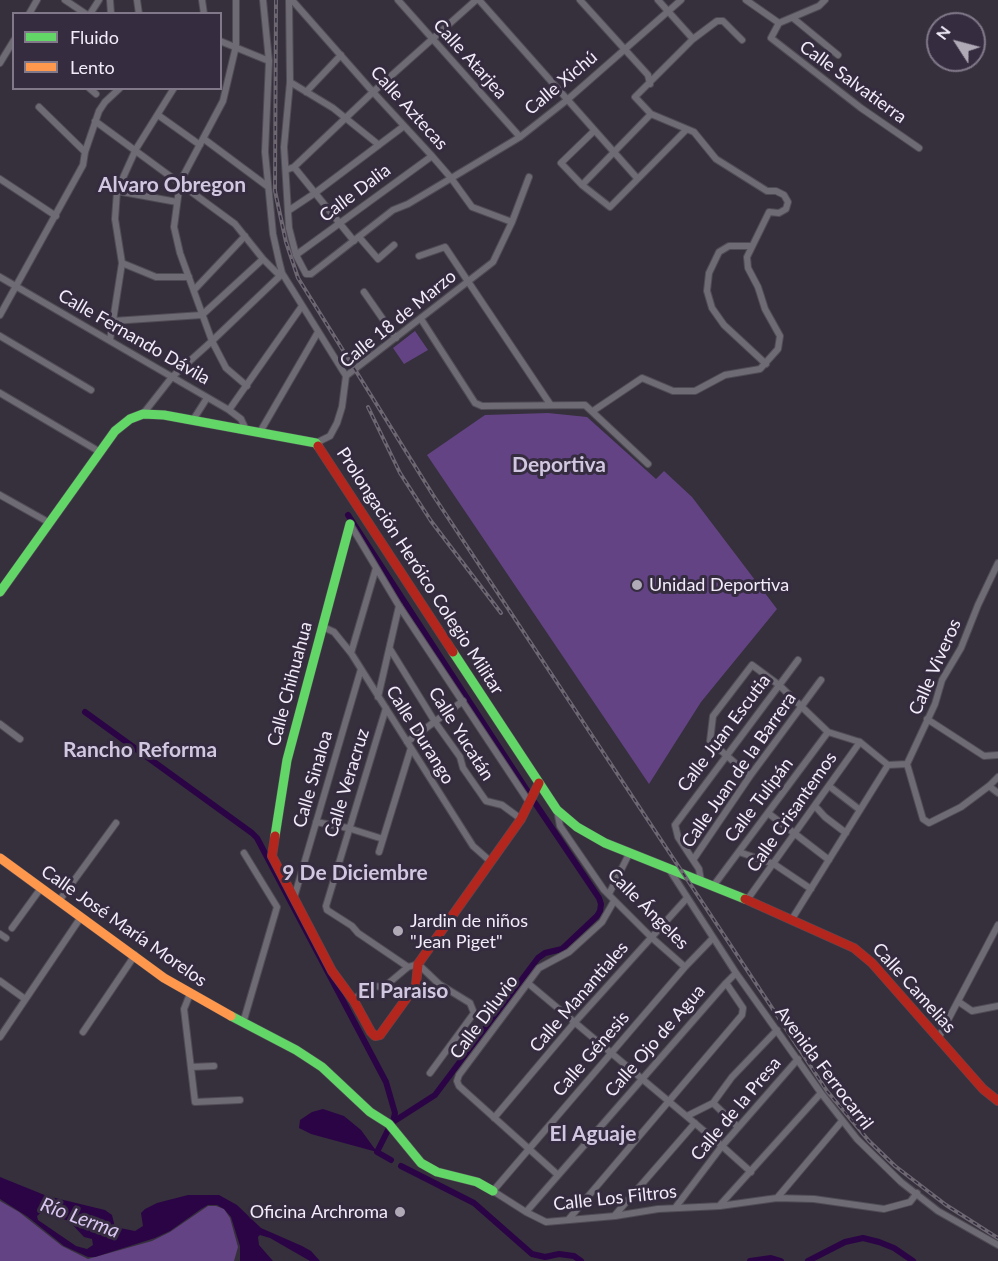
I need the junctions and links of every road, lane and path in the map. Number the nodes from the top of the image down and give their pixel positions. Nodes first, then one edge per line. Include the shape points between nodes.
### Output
1 (65, 0) edge
2 (99, 0) edge
3 (236, 0) edge
4 (263, 0) edge
5 (291, 0) edge
6 (399, 0) edge
7 (477, 0) edge
8 (580, 0) edge
9 (658, 0) edge
10 (681, 0) edge
11 (746, 0) edge
12 (825, 0) edge
13 (668, 11) junction
14 (85, 12) edge
15 (90, 12) edge
16 (793, 18) junction
17 (779, 23) junction
18 (432, 38) junction
19 (693, 39) junction
20 (742, 40) dead end
21 (222, 42) edge
22 (12, 43) edge
23 (236, 46) junction
24 (625, 49) junction
25 (341, 55) junction
26 (838, 55) dead end
27 (269, 61) junction
28 (0, 63) edge
29 (290, 82) junction
30 (650, 84) junction
31 (91, 90) edge
32 (118, 90) edge
33 (173, 90) edge
34 (306, 92) junction
35 (373, 92) junction
36 (96, 94) dead end
37 (567, 100) junction
38 (39, 107) dead end
39 (651, 114) junction
40 (158, 115) junction
41 (346, 118) junction
42 (95, 121) junction
43 (405, 126) junction
44 (686, 130) junction
45 (594, 131) junction
46 (520, 137) junction
47 (202, 142) junction
48 (379, 145) junction
49 (919, 148) dead end
50 (136, 149) junction
51 (85, 152) junction
52 (614, 153) junction
53 (432, 156) junction
54 (294, 167) junction
55 (286, 170) junction
56 (529, 177) dead end
57 (451, 178) junction
58 (637, 178) junction
59 (0, 179) edge
60 (180, 182) junction
61 (582, 185) junction
62 (267, 186) junction
63 (117, 191) junction
64 (315, 193) junction
65 (177, 202) junction
66 (288, 211) junction
67 (56, 216) junction
68 (512, 222) junction
69 (339, 223) junction
70 (245, 236) junction
71 (356, 239) junction
72 (394, 245) dead end
73 (751, 246) junction
74 (296, 255) junction
75 (419, 256) dead end
76 (263, 259) junction
77 (122, 262) junction
78 (281, 274) junction
79 (0, 277) edge
80 (189, 278) junction
81 (467, 281) junction
82 (16, 286) junction
83 (195, 289) junction
84 (364, 292) dead end
85 (302, 306) junction
86 (0, 315) edge
87 (202, 315) junction
88 (421, 319) junction
89 (112, 321) junction
90 (318, 332) junction
91 (0, 336) edge
92 (396, 338) junction
93 (110, 340) junction
94 (212, 341) junction
95 (766, 364) junction
96 (346, 376) junction
97 (172, 377) junction
98 (247, 386) junction
99 (91, 390) dead end
100 (0, 393) edge
101 (207, 398) junction
102 (550, 404) junction
103 (229, 410) junction
104 (592, 411) junction
105 (144, 414) junction
106 (193, 420) junction
107 (246, 430) junction
108 (260, 432) junction
109 (316, 443) junction
110 (100, 453) junction
111 (648, 464) dead end
112 (0, 495) edge
113 (48, 522) junction
114 (350, 524) joint
115 (998, 563) edge
116 (377, 567) junction
117 (0, 592) edge
118 (399, 606) junction
119 (323, 627) junction
120 (390, 649) junction
121 (351, 654) junction
122 (798, 660) dead end
123 (361, 669) junction
124 (821, 680) dead end
125 (779, 685) junction
126 (378, 697) junction
127 (463, 701) junction
128 (802, 706) junction
129 (386, 708) junction
130 (927, 719) junction
131 (435, 722) junction
132 (0, 724) edge
133 (828, 732) junction
134 (20, 739) dead end
135 (860, 742) junction
136 (409, 745) junction
137 (727, 755) junction
138 (998, 755) edge
139 (907, 764) junction
140 (888, 765) junction
141 (750, 776) junction
142 (998, 777) edge
143 (539, 783) junction
144 (829, 786) junction
145 (990, 786) junction
146 (998, 793) edge
147 (529, 802) junction
148 (815, 806) junction
149 (557, 810) junction
150 (860, 810) junction
151 (768, 813) junction
152 (521, 819) junction
153 (316, 822) junction
154 (116, 823) dead end
155 (348, 828) junction
156 (846, 833) junction
157 (795, 834) junction
158 (383, 839) junction
159 (379, 852) dead end
160 (739, 852) junction
161 (244, 853) dead end
162 (629, 854) junction
163 (0, 859) edge
164 (693, 860) junction
165 (830, 860) junction
166 (490, 861) junction
167 (774, 864) junction
168 (668, 868) junction
169 (691, 877) joint
170 (701, 881) junction
171 (714, 885) junction
172 (41, 888) junction
173 (811, 889) junction
174 (609, 894) junction
175 (294, 898) junction
176 (687, 898) junction
177 (747, 900) junction
178 (59, 901) junction
179 (614, 901) junction
180 (81, 917) junction
181 (792, 919) junction
182 (998, 925) edge
183 (12, 928) dead end
184 (651, 937) junction
185 (713, 938) junction
186 (135, 955) junction
187 (413, 966) junction
188 (685, 967) junction
189 (736, 973) junction
190 (0, 981) edge
191 (726, 983) junction
192 (528, 984) junction
193 (190, 994) junction
194 (25, 999) junction
195 (354, 1001) junction
196 (959, 1002) junction
197 (998, 1006) edge
198 (575, 1022) junction
199 (243, 1023) junction
200 (777, 1030) junction
201 (83, 1032) dead end
202 (0, 1037) edge
203 (938, 1040) junction
204 (296, 1050) joint
205 (611, 1053) junction
206 (798, 1059) junction
207 (214, 1066) dead end
208 (191, 1067) junction
209 (430, 1073) dead end
210 (642, 1078) junction
211 (821, 1093) junction
212 (240, 1100) dead end
213 (998, 1101) edge
214 (670, 1102) junction
215 (713, 1103) junction
216 (687, 1116) junction
217 (494, 1118) junction
218 (842, 1121) junction
219 (695, 1123) junction
220 (738, 1127) junction
221 (722, 1146) junction
222 (529, 1149) junction
223 (751, 1172) junction
224 (558, 1175) junction
225 (493, 1191) junction
226 (917, 1193) junction
227 (777, 1198) junction
228 (720, 1206) junction
229 (675, 1208) junction
230 (526, 1212) junction
231 (615, 1216) junction
232 (567, 1220) junction
233 (998, 1245) edge

1 - 14 street
2 - 15 street
3 - 23 street
4 - 27 street
5 - 25 street, Calle Aztecas
5 - 29 street
6 - 18 street, Calle Atarjea
7 - 18 street
7 - 37 street
8 - 24 street
9 - 13 street
10 - 13 street, Calle Xichú
11 - 17 street
12 - 16 street
13 - 19 street
13 - 24 street, Calle Xichú
16 - 17 street
16 - 26 street
17 - 49 street, Calle Salvatierra via 771,38
18 - 35 street
18 - 46 street, Calle Atarjea
19 - 20 street via 717,21 723,21
19 - 30 street
21 - 23 street
22 - 28 street
23 - 27 street
23 - 47 street via 223,102
24 - 30 street via 648,75
24 - 37 street, Calle Xichú
25 - 34 street
25 - 35 street, Calle Aztecas
27 - 62 street
29 - 34 street
29 - 55 street via 284,147
30 - 39 street via 635,97
31 - 36 street
32 - 42 street via 105,102
33 - 40 street
34 - 41 street
35 - 41 street
35 - 43 street, Calle Aztecas
37 - 45 street
37 - 46 street, Calle Xichú
38 - 51 street
39 - 44 street
39 - 52 street
40 - 47 street
40 - 50 street
41 - 48 street
41 - 54 street
42 - 50 street
42 - 51 street
43 - 48 street
43 - 53 street, Calle Aztecas
44 - 58 street
44 - 73 street via 694,132 716,159 767,191 784,195 788,202 779,213 769,212
45 - 52 street
45 - 61 street via 561,163
46 - 57 street, Calle Xichú
47 - 60 street
47 - 62 street
48 - 64 street
50 - 60 street
50 - 63 street
51 - 67 street via 83,165
52 - 58 street
52 - 61 street
53 - 57 street, Calle Aztecas
53 - 69 street, Calle Dalia
54 - 55 street
54 - 64 street
55 - 66 street
56 - 68 street, Calle 18 de Marzo
57 - 68 street, Calle Aztecas via 472,207
57 - 71 street, Calle Xichú via 393,210
58 - 61 street via 610,207
59 - 67 street
60 - 65 street
60 - 70 street
62 - 78 street
63 - 65 street
63 - 77 street via 115,219
64 - 66 street
64 - 69 street
65 - 80 street via 174,227
66 - 74 street
67 - 82 street
68 - 81 street, Calle 18 de Marzo via 493,262
69 - 71 street
69 - 74 street, Calle Dalia
70 - 76 street
70 - 83 street
71 - 72 street via 378,259
71 - 74 street, Calle Xichú via 311,274 304,273
73 - 95 street via 748,268 780,336 778,349
73 - 95 street via 729,246 719,252 709,273 707,291 723,325
75 - 81 street via 445,247
76 - 78 street
76 - 87 street
77 - 80 street via 156,278
77 - 89 street
78 - 85 street
78 - 94 street
79 - 82 street, Calle Fernando Dávila
80 - 83 street
81 - 88 street, Calle 18 de Marzo
81 - 102 street
82 - 86 street
82 - 93 street, Calle Fernando Dávila
83 - 87 street
84 - 92 street
85 - 90 street
85 - 98 street
87 - 89 street
87 - 94 street
88 - 92 street, Calle 18 de Marzo
88 - 102 street via 475,403
89 - 93 street
90 - 96 street
90 - 108 street
91 - 99 street
92 - 96 street, Calle 18 de Marzo
93 - 97 street, Calle Fernando Dávila
94 - 97 street
94 - 98 street via 226,368
95 - 104 street via 760,369 725,375 695,391 674,391 642,378
96 - 109 street, Calle 18 de Marzo via 337,423 330,436
97 - 101 street, Calle Fernando Dávila
97 - 105 street
98 - 103 street
100 - 110 street
101 - 103 street, Calle Fernando Dávila
101 - 106 street
102 - 104 street via 585,405
103 - 107 street, Calle Fernando Dávila via 241,419
104 - 111 street
105 - 106 street, Prolongación Heróico Colegio Militar
105 - 110 street via 115,431
106 - 107 street, Prolongación Heróico Colegio Militar
107 - 108 street, Prolongación Heróico Colegio Militar
108 - 109 street, Prolongación Heróico Colegio Militar
109 - 143 street, Prolongación Heróico Colegio Militar
110 - 113 street
112 - 113 street
113 - 117 street
114 - 116 street
114 - 119 street, Calle Chihuahua
115 - 130 street, Calle Viveros
116 - 118 street
116 - 121 street
118 - 120 street
118 - 127 street
119 - 121 street, Calle Durango via 334,632
119 - 175 street, Calle Chihuahua via 287,760 272,856
120 - 126 street
120 - 131 street, Calle Yucatán
121 - 123 street, Calle Durango
122 - 125 street, Calle Juan Escutia
123 - 126 street, Calle Durango
123 - 153 street, Calle Sinaloa
124 - 128 street, Calle Juan de la Barrera
125 - 128 street
125 - 137 street, Calle Juan Escutia
125 - 137 street via 752,666 713,716 710,741
126 - 129 street, Calle Durango
127 - 131 street
127 - 147 street
128 - 133 street
128 - 141 street, Calle Juan de la Barrera
129 - 136 street, Calle Durango
129 - 155 street, Calle Veracruz
130 - 138 street via 984,756
130 - 139 street, Calle Viveros
131 - 136 street
131 - 152 street, Calle Yucatán via 486,801 502,805
132 - 134 street
133 - 135 street
133 - 151 street, Calle Tulipán
135 - 140 street
135 - 144 street, Calle Crisantemos
136 - 158 street
136 - 166 street, Calle Durango via 472,846
137 - 141 street
137 - 164 street, Calle Juan Escutia via 675,825
139 - 140 street
139 - 145 street via 925,821 929,823 962,807
140 - 150 street
141 - 164 street, Calle Juan de la Barrera
142 - 145 street
143 - 147 street
143 - 149 street, Prolongación Heróico Colegio Militar
144 - 148 street, Calle Crisantemos
144 - 150 street
145 - 146 street
147 - 152 street
148 - 156 street
148 - 157 street, Calle Crisantemos
149 - 162 street, Prolongación Heróico Colegio Militar via 577,827
149 - 174 street, Calle Ángeles via 560,826
150 - 156 street
151 - 157 street
151 - 160 street, Calle Tulipán
152 - 166 street
153 - 155 street
153 - 175 street, Calle Sinaloa
154 - 178 street
155 - 158 street
155 - 187 street, Calle Veracruz via 327,910
156 - 165 street
157 - 165 street
157 - 167 street, Calle Crisantemos
158 - 159 street
160 - 167 street
160 - 171 street, Calle Tulipán
161 - 199 street via 277,907
162 - 168 street, Prolongación Heróico Colegio Militar
162 - 174 street
163 - 172 street, Calle José María Morelos
164 - 170 street, Calle Juan de la Barrera
165 - 173 street
166 - 187 street
167 - 173 street
167 - 177 street, Calle Crisantemos
168 - 169 street, Prolongación Heróico Colegio Militar
168 - 176 street, Avenida Ferrocarril
169 - 170 street, Calle Camelias
170 - 171 street, Calle Camelias
171 - 177 street, Calle Camelias
172 - 178 street, Calle José María Morelos
172 - 183 street
173 - 181 street
174 - 179 street, Calle Ángeles
175 - 195 street via 333,971
176 - 184 street, Calle Manantiales
176 - 185 street, Avenida Ferrocarril
177 - 181 street, Calle Camelias
178 - 180 street, Calle José María Morelos
179 - 184 street, Calle Ángeles
179 - 192 street, Calle Diluvio via 602,922 569,952 539,968
180 - 186 street, Calle José María Morelos
180 - 194 street
181 - 203 street, Calle Camelias via 847,944 872,963
182 - 196 street
184 - 188 street, Calle Ángeles
184 - 198 street, Calle Manantiales
185 - 188 street, Calle Génesis
185 - 189 street, Avenida Ferrocarril
186 - 193 street, Calle José María Morelos
186 - 201 street
187 - 195 street via 384,987 365,988
187 - 195 street via 416,985 380,1035 371,1032
187 - 209 street via 470,1004 474,1013
188 - 205 street, Calle Génesis
189 - 191 street, Calle Ojo de Agua
189 - 200 street, Avenida Ferrocarril
190 - 194 street
191 - 210 street, Calle Ojo de Agua
191 - 214 street via 744,1012
192 - 198 street
192 - 217 street, Calle Diluvio via 457,1081
193 - 199 street, Calle José María Morelos
193 - 208 street via 184,1009
194 - 202 street
196 - 197 street via 972,1011
196 - 203 street
198 - 205 street
198 - 217 street, Calle Manantiales
199 - 204 street, Calle José María Morelos
200 - 206 street, Avenida Ferrocarril
200 - 215 street
203 - 213 street, Calle Camelias
204 - 225 street, Calle Los Filtros via 322,1067 388,1124 421,1163
205 - 210 street
205 - 222 street, Calle Génesis
206 - 211 street, Avenida Ferrocarril
206 - 220 street, Calle de la Presa
207 - 208 street
208 - 212 street via 195,1102
210 - 214 street
210 - 224 street, Calle Ojo de Agua
211 - 218 street, Avenida Ferrocarril
211 - 223 street
214 - 216 street
214 - 232 street
215 - 216 street
215 - 220 street
216 - 219 street
217 - 222 street
218 - 226 street, Avenida Ferrocarril via 901,1182
218 - 227 street
219 - 221 street
219 - 231 street
220 - 221 street, Calle de la Presa
221 - 223 street
221 - 229 street, Calle de la Presa
222 - 224 street
222 - 225 street, Calle Génesis
223 - 228 street
224 - 230 street, Calle Ojo de Agua
225 - 230 street, Calle Los Filtros
226 - 227 street, Calle Los Filtros via 910,1202 884,1209
226 - 233 street, Avenida Ferrocarril via 938,1211
227 - 228 street, Calle Los Filtros
228 - 229 street, Calle Los Filtros
229 - 231 street, Calle Los Filtros
230 - 232 street, Calle Los Filtros via 546,1222
231 - 232 street, Calle Los Filtros

